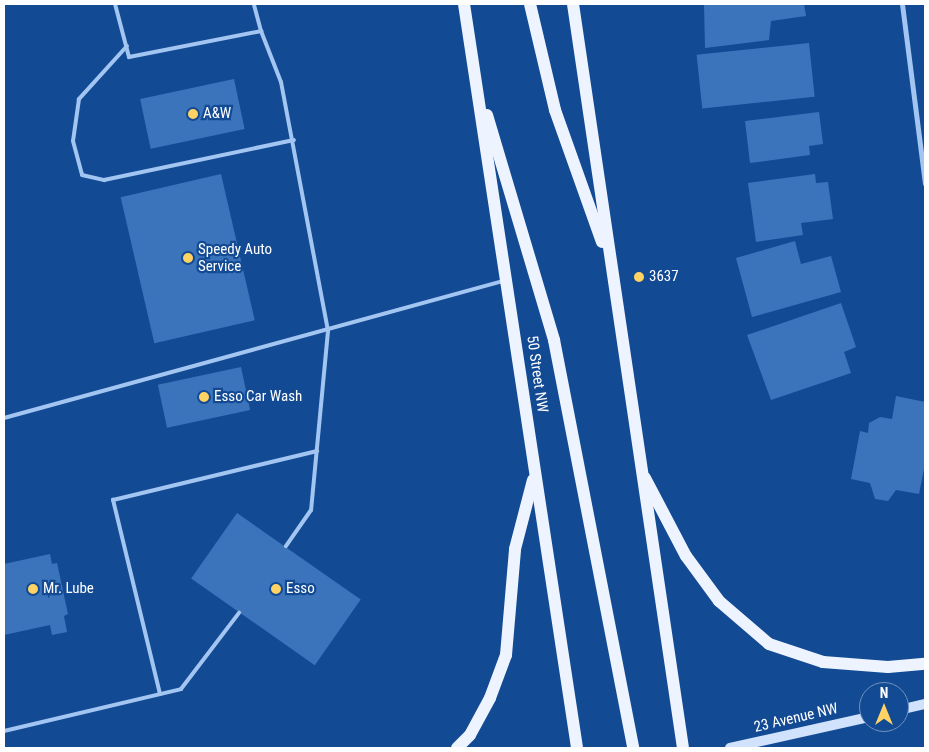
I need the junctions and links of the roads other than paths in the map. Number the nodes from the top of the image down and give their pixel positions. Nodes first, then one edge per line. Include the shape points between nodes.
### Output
1 (115, 4) edge
2 (254, 4) edge
3 (464, 4) edge
4 (530, 4) edge
5 (573, 4) edge
6 (902, 4) edge
7 (261, 31) junction
8 (127, 46) junction
9 (473, 72) junction
10 (294, 140) junction
11 (925, 184) edge
12 (612, 270) junction
13 (507, 280) junction
14 (328, 331) junction
15 (4, 418) edge
16 (317, 451) junction
17 (641, 469) junction
18 (534, 475) junction
19 (286, 546) dead end
20 (239, 613) dead end
21 (925, 664) edge
22 (160, 694) junction
23 (925, 704) edge
24 (909, 708) edge
25 (859, 719) edge
26 (4, 731) edge
27 (457, 748) edge
28 (576, 748) edge
29 (633, 748) edge
30 (683, 748) edge
31 (730, 748) edge

1 - 8 lane
2 - 7 lane
3 - 9 main road, 50 Street NW
4 - 12 main road via 555,110
5 - 12 main road
6 - 11 street
7 - 8 lane via 130,57
7 - 10 lane via 281,82
8 - 10 lane via 79,100 73,141 82,175 104,180
9 - 13 main road, 50 Street NW
9 - 29 main road via 554,340
10 - 14 lane
12 - 17 main road
13 - 14 lane
13 - 18 main road, 50 Street NW
14 - 15 lane
14 - 16 lane
16 - 19 lane via 311,510
16 - 22 lane via 113,500
17 - 21 main road via 686,556 719,601 754,634 769,644 823,662 888,667
17 - 30 main road
18 - 27 main road via 515,549 506,655 490,698 470,736
18 - 28 main road, 50 Street NW
20 - 22 lane via 181,689
22 - 26 lane
23 - 24 main road
25 - 31 main road, 23 Avenue NW

